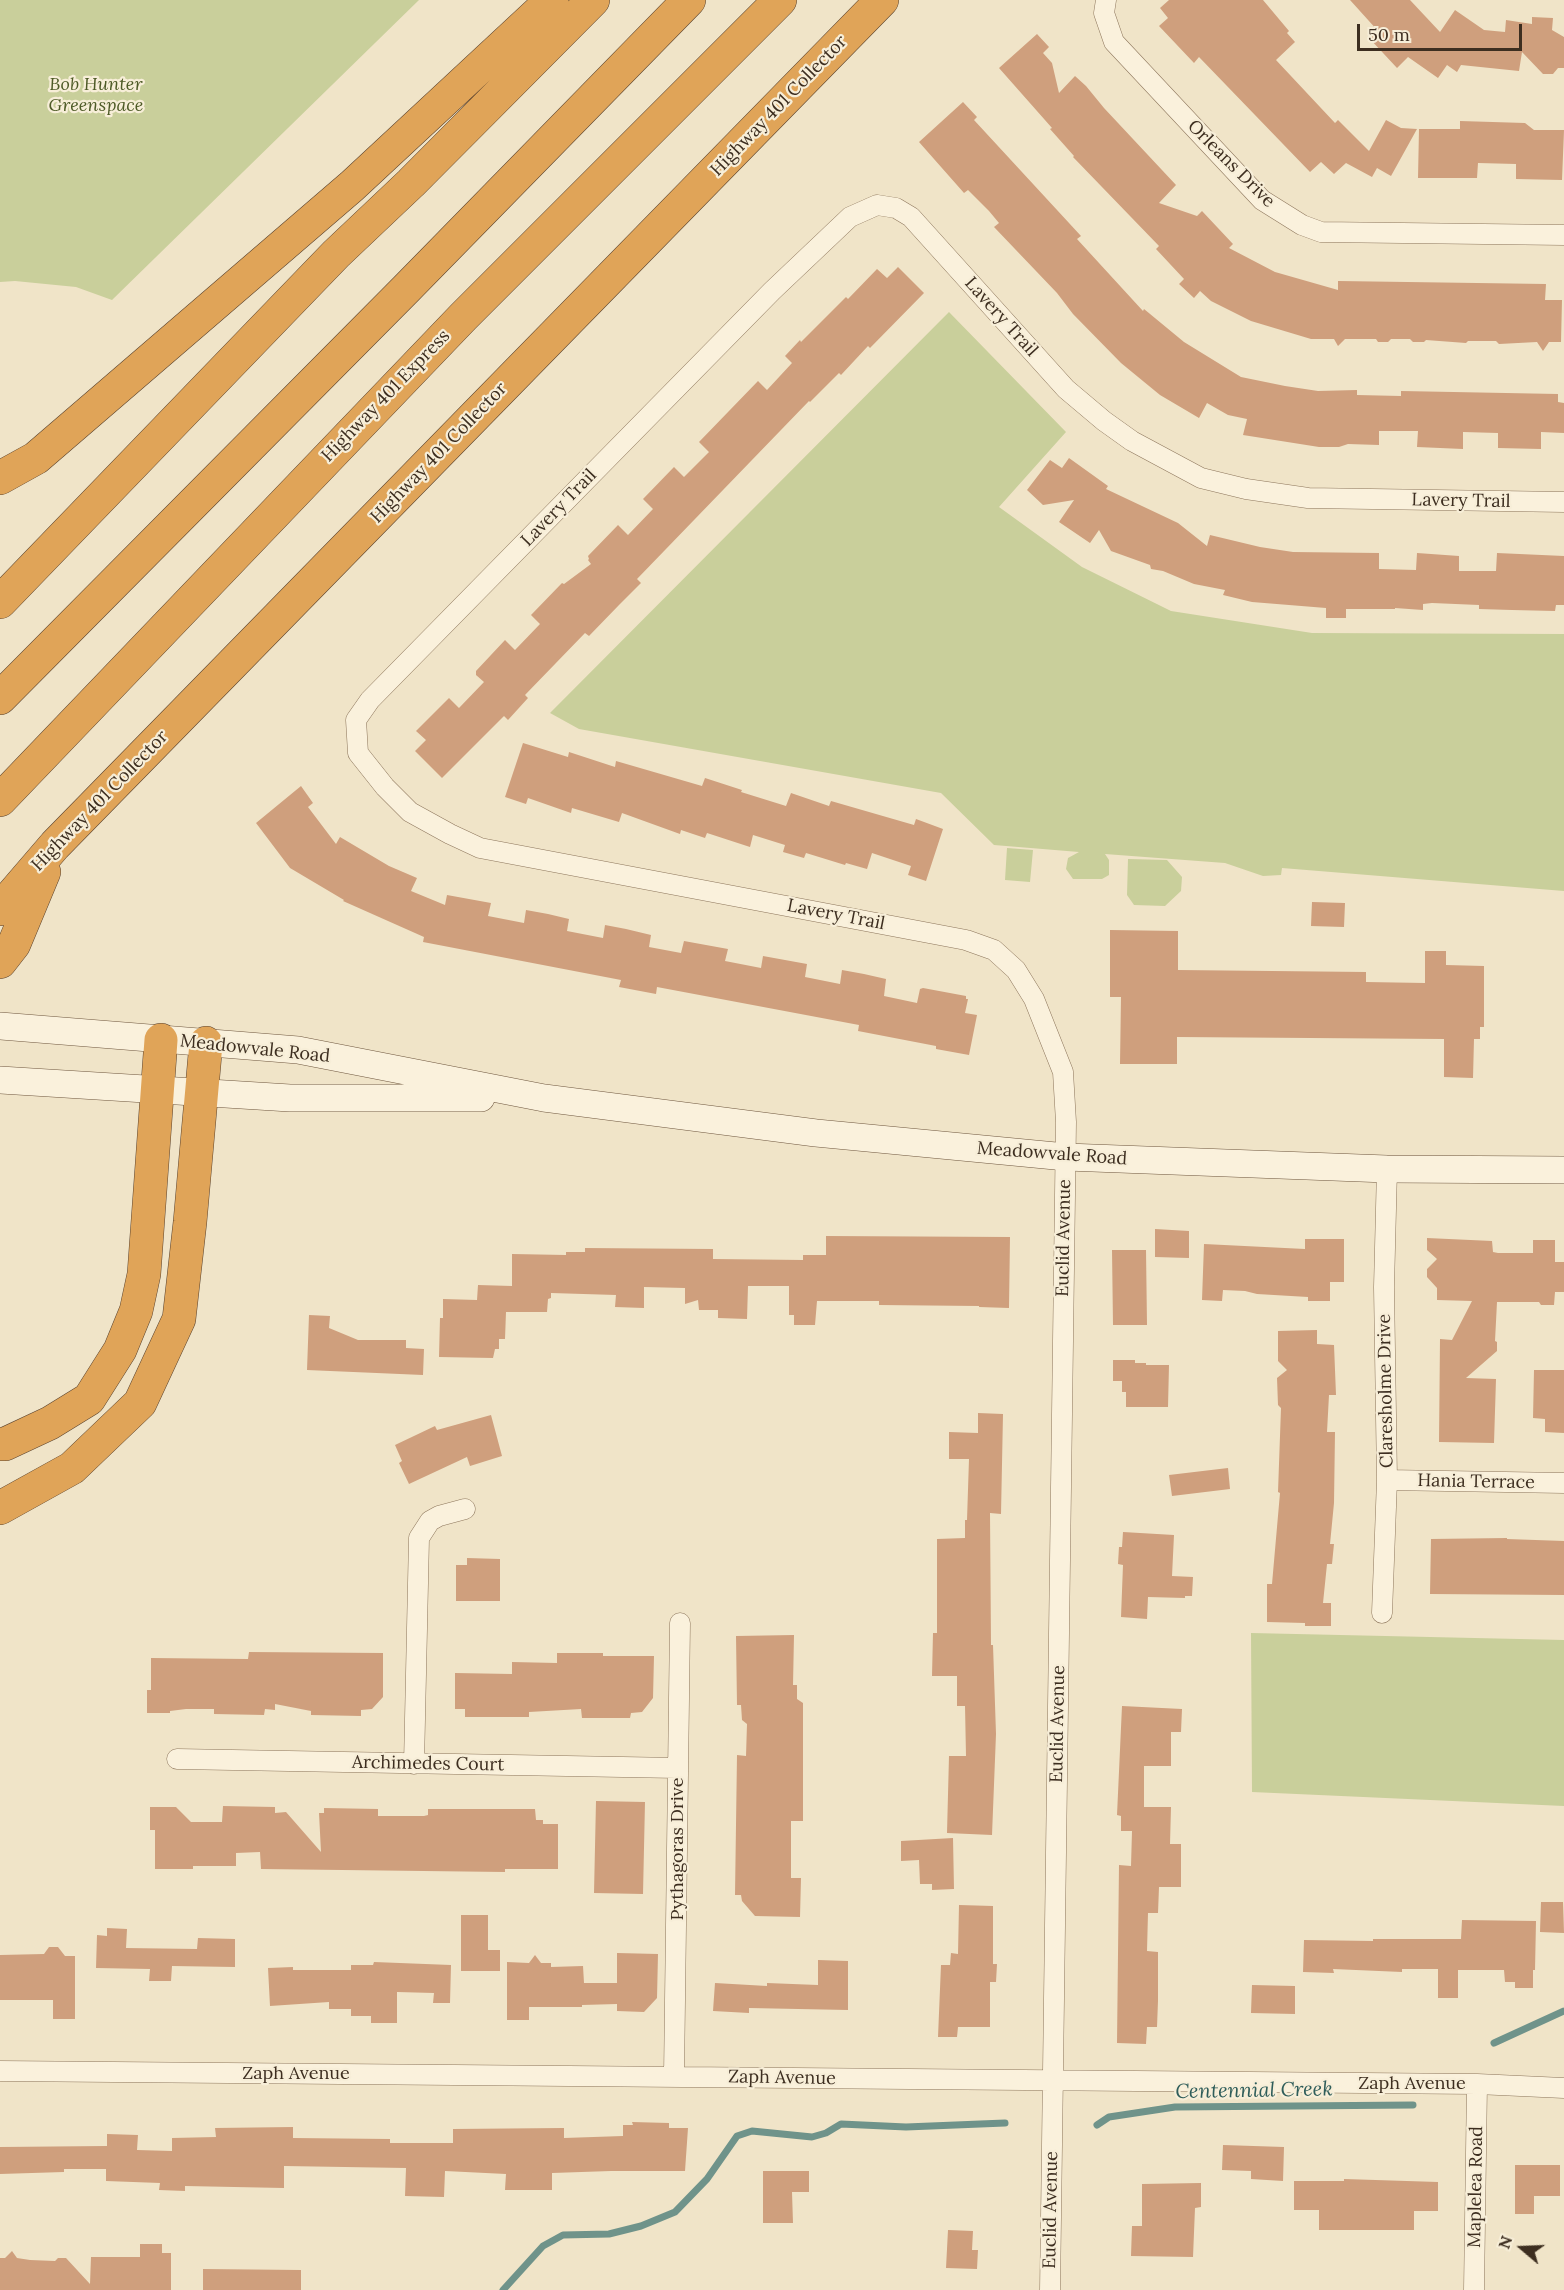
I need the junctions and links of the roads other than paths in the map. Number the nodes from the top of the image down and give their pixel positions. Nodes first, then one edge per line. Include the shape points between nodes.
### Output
1 (552, 0) edge
2 (593, 0) edge
3 (689, 0) edge
4 (780, 0) edge
5 (882, 0) edge
6 (1106, 0) edge
7 (1564, 235) edge
8 (0, 478) edge
9 (1564, 502) edge
10 (0, 602) edge
11 (0, 698) edge
12 (0, 800) edge
13 (55, 845) junction
14 (0, 909) edge
15 (0, 962) edge
16 (8, 1026) edge
17 (161, 1040) junction
18 (206, 1043) junction
19 (0, 1080) edge
20 (158, 1089) junction
21 (200, 1092) junction
22 (544, 1098) junction
23 (1066, 1157) junction
24 (1387, 1169) junction
25 (1564, 1170) edge
26 (0, 1444) edge
27 (1387, 1480) junction
28 (1564, 1483) edge
29 (0, 1508) edge
30 (465, 1509) dead end
31 (1382, 1613) dead end
32 (680, 1623) dead end
33 (177, 1760) dead end
34 (414, 1764) junction
35 (678, 1767) junction
36 (0, 2071) edge
37 (674, 2076) junction
38 (1053, 2082) junction
39 (1477, 2084) junction
40 (1564, 2088) edge
41 (1050, 2290) edge
42 (1474, 2290) edge

1 - 8 highway via 344,194 36,458
2 - 10 highway via 336,254
3 - 11 highway
4 - 12 highway, Highway 401 Express via 455,325
5 - 13 highway, Highway 401 Collector
6 - 7 street, Orleans Drive via 1104,13 1114,42 1262,200 1302,225 1321,232
9 - 23 street, Lavery Trail via 1308,498 1201,478 1132,441 1066,389 911,217 896,208 877,205 850,217 772,291 370,700 356,720 358,753 385,787 410,812 480,848 966,940 994,950 1016,970 1034,999 1063,1072
13 - 14 highway, Highway 401 Collector
13 - 15 highway via 14,944
16 - 17 main road, Meadowvale Road
17 - 18 main road, Meadowvale Road
17 - 20 highway
18 - 21 highway
18 - 22 main road, Meadowvale Road via 298,1050
19 - 20 main road, Meadowvale Road
20 - 21 main road, Meadowvale Road
20 - 26 highway via 144,1274 136,1311 120,1350 89,1399 50,1423
21 - 22 main road, Meadowvale Road via 290,1098
21 - 29 highway via 179,1319 140,1403 72,1468
22 - 23 main road, Meadowvale Road via 816,1134
23 - 24 main road, Meadowvale Road
23 - 38 street, Euclid Avenue
24 - 25 main road, Meadowvale Road
24 - 27 street, Claresholme Drive via 1384,1331
27 - 28 street, Hania Terrace
27 - 31 street, Claresholme Drive
30 - 34 street via 430,1521 419,1538
32 - 35 street, Pythagoras Drive
33 - 34 street, Archimedes Court
34 - 35 street, Archimedes Court
35 - 37 street, Pythagoras Drive
36 - 37 street, Zaph Avenue
37 - 38 street, Zaph Avenue
38 - 39 street, Zaph Avenue
38 - 41 street, Euclid Avenue
39 - 40 street, Zaph Avenue
39 - 42 street, Maplelea Road

